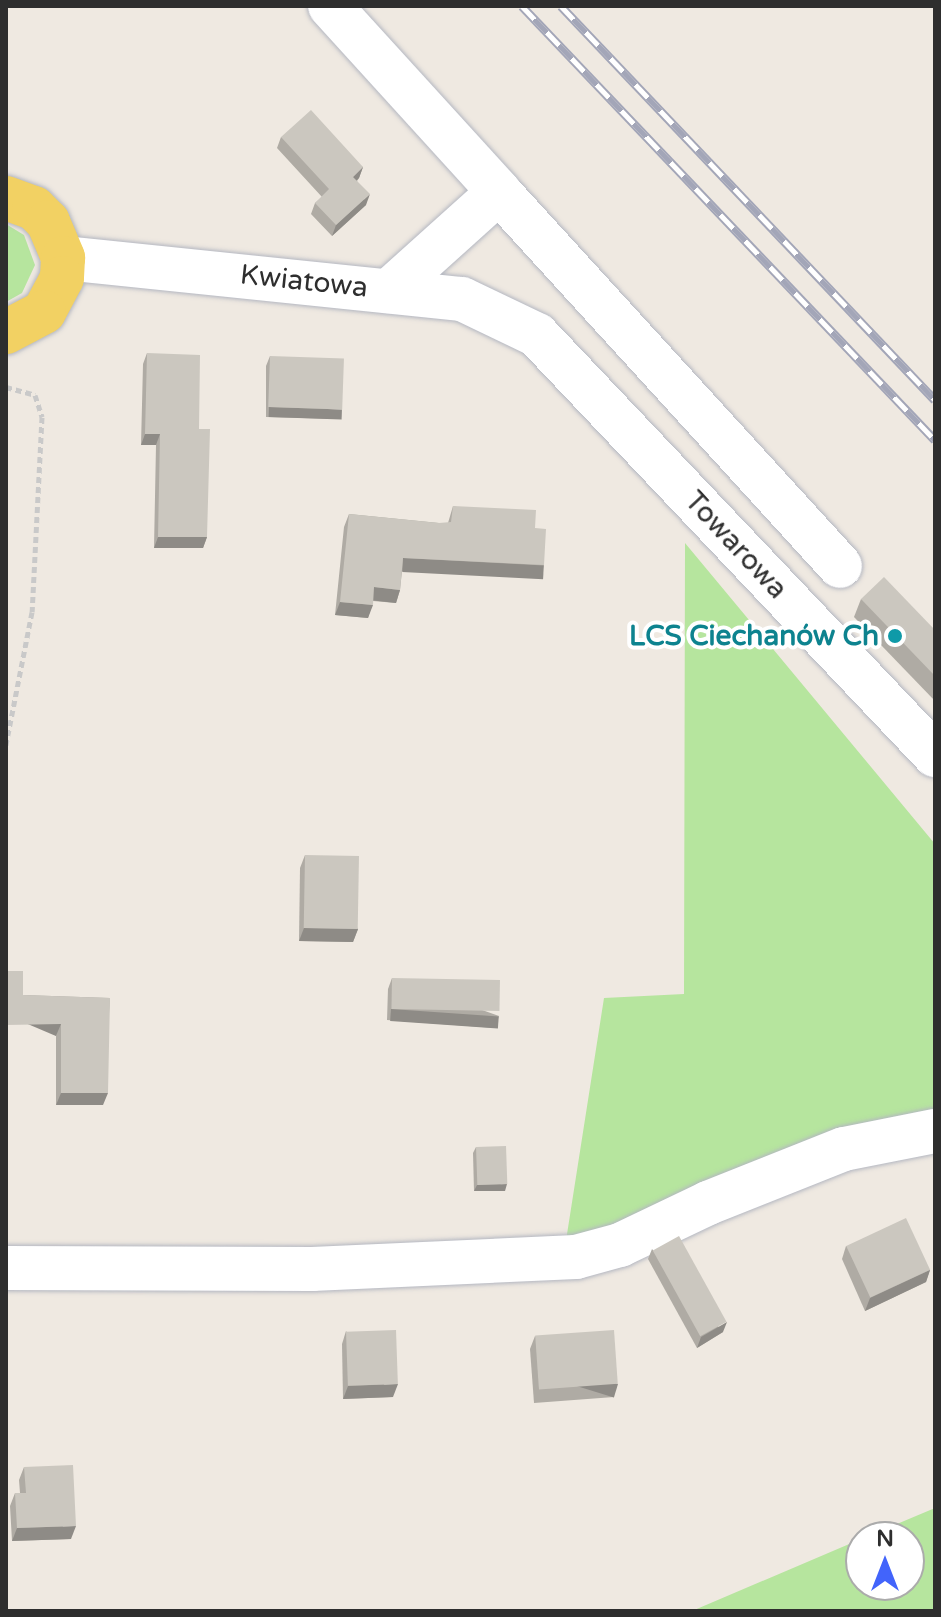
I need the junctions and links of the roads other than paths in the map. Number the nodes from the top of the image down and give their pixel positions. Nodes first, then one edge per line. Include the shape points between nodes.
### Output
1 (330, 6) edge
2 (499, 192) junction
3 (6, 198) edge
4 (63, 258) junction
5 (389, 291) junction
6 (537, 335) joint
7 (7, 339) edge
8 (840, 566) dead end
9 (935, 755) edge
10 (935, 1131) edge
11 (6, 1268) edge

1 - 2 street
2 - 5 street
2 - 8 street
3 - 4 main road via 34,208 48,222
4 - 5 street, Kwiatowa
4 - 7 main road via 56,296
5 - 6 street, Kwiatowa via 462,299
6 - 9 street, Towarowa
10 - 11 street via 844,1149 620,1245 576,1257 312,1269

